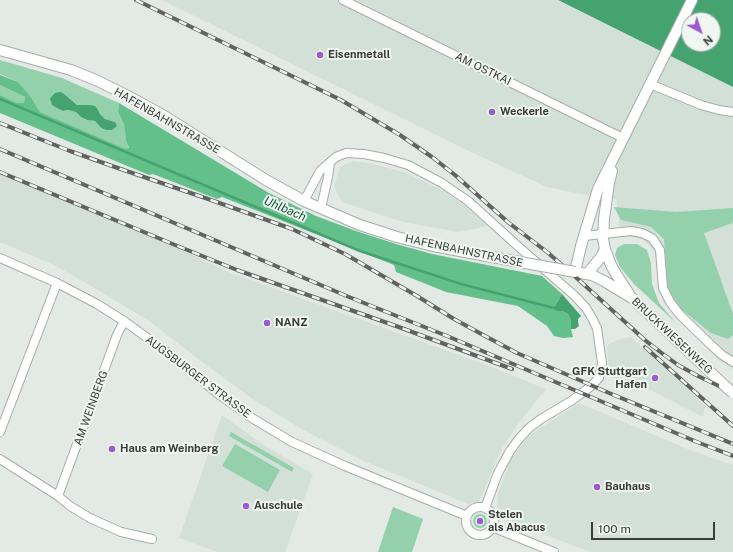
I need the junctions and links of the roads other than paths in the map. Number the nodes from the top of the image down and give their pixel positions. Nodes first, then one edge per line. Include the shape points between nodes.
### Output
1 (343, 0) edge
2 (692, 0) edge
3 (0, 50) edge
4 (650, 84) junction
5 (733, 112) edge
6 (621, 142) junction
7 (330, 163) junction
8 (603, 190) junction
9 (304, 201) junction
10 (321, 208) junction
11 (603, 234) junction
12 (584, 236) junction
13 (605, 249) junction
14 (0, 258) edge
15 (575, 272) junction
16 (587, 274) junction
17 (57, 283) junction
18 (632, 298) junction
19 (124, 321) junction
20 (733, 362) edge
21 (733, 392) edge
22 (0, 432) edge
23 (0, 460) edge
24 (58, 496) junction
25 (485, 508) junction
26 (467, 516) junction
27 (492, 527) junction
28 (152, 539) dead end
29 (554, 552) edge

1 - 6 street, AM OSTKAI
2 - 4 main road
3 - 9 main road, HAFENBAHNSTRASSE via 71,70 98,81 166,117
4 - 5 street via 701,105
4 - 6 main road
6 - 8 main road
7 - 9 street, HAFENBAHNSTRASSE via 320,171
7 - 10 street
7 - 25 street, HAFENBAHNSTRASSE via 346,153 364,154 408,165 442,183 468,201 575,296 586,308 597,328 602,363 599,378 571,401 529,428 518,440 498,473
8 - 11 main road
8 - 12 main road
9 - 10 main road, HAFENBAHNSTRASSE
10 - 15 main road, HAFENBAHNSTRASSE, bridge via 397,237
11 - 12 street
11 - 13 main road
11 - 20 street via 631,231 652,238 658,245 661,255 663,288 667,298 710,344
12 - 15 main road
13 - 16 main road
13 - 18 main road via 611,265
14 - 17 street, AUGSBURGER STRASSE
15 - 16 main road, HAFENBAHNSTRASSE
16 - 18 main road, BRUCKWIESENWEG
17 - 19 street, AUGSBURGER STRASSE
17 - 22 street
18 - 21 main road, BRUCKWIESENWEG, bridge
19 - 24 street, AM WEINBERG
19 - 26 street, AUGSBURGER STRASSE via 221,396 292,442
23 - 24 street
24 - 28 street via 90,518 120,532
25 - 26 street via 474,508
25 - 27 street via 493,515
26 - 27 street via 467,527 475,534 485,534
27 - 29 street

